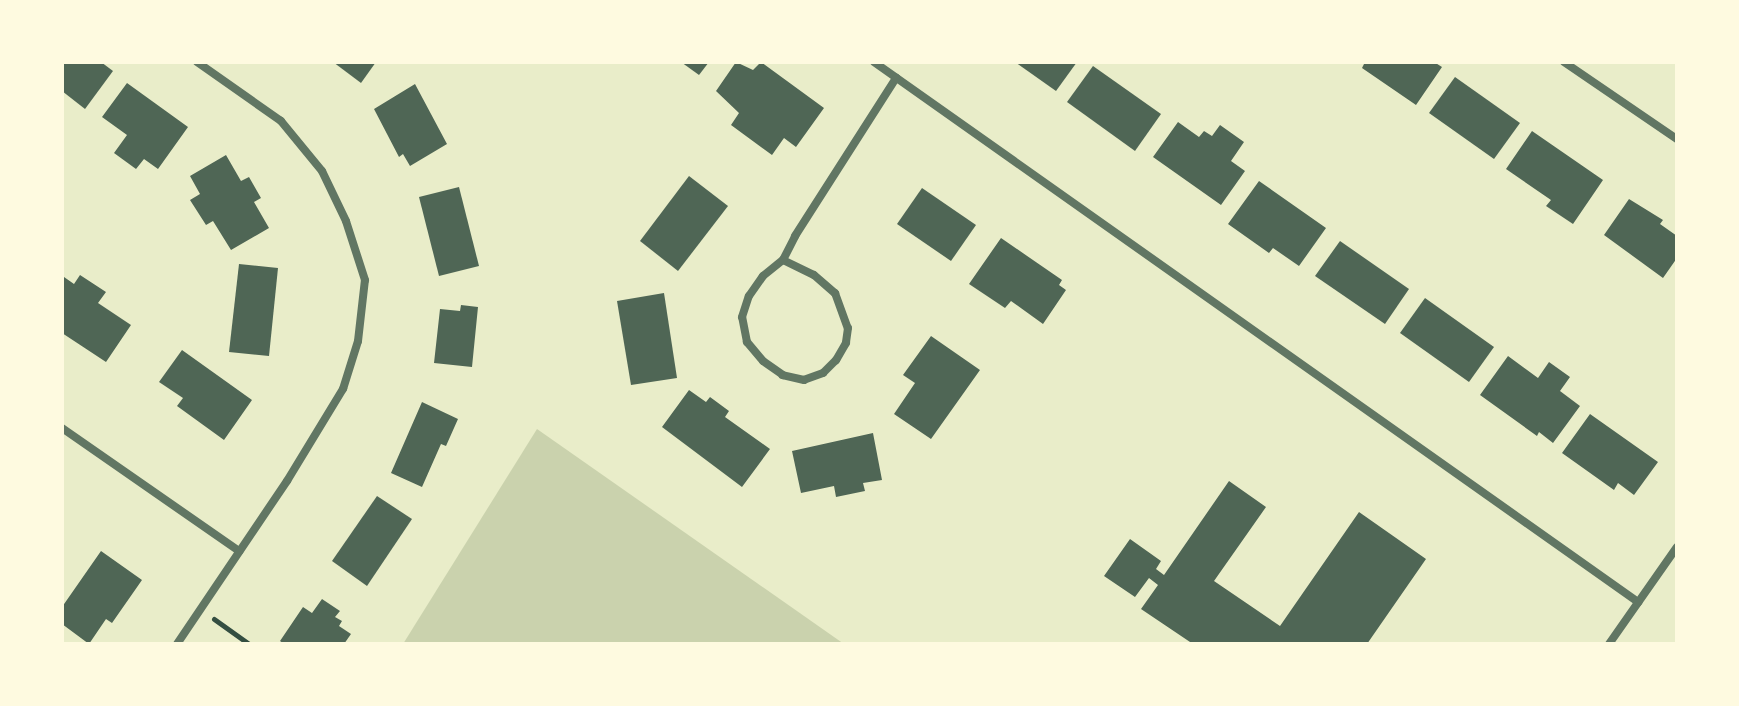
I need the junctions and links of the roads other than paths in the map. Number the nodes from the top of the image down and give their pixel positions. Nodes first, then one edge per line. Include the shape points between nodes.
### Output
1 (197, 62) edge
2 (874, 62) edge
3 (1564, 62) edge
4 (896, 78) junction
5 (1677, 139) edge
6 (783, 260) junction
7 (62, 428) edge
8 (1677, 547) edge
9 (239, 551) junction
10 (1638, 602) junction
11 (177, 644) edge
12 (1609, 644) edge

1 - 9 street via 281,121 322,171 365,280 358,341 343,389
2 - 4 street
3 - 5 street
4 - 6 street
4 - 10 street
6 - 6 street via 835,293 848,328 836,360 823,373 804,380 783,375 763,361 747,342 742,317 763,276
7 - 9 street
8 - 10 street
9 - 11 street
10 - 12 street

